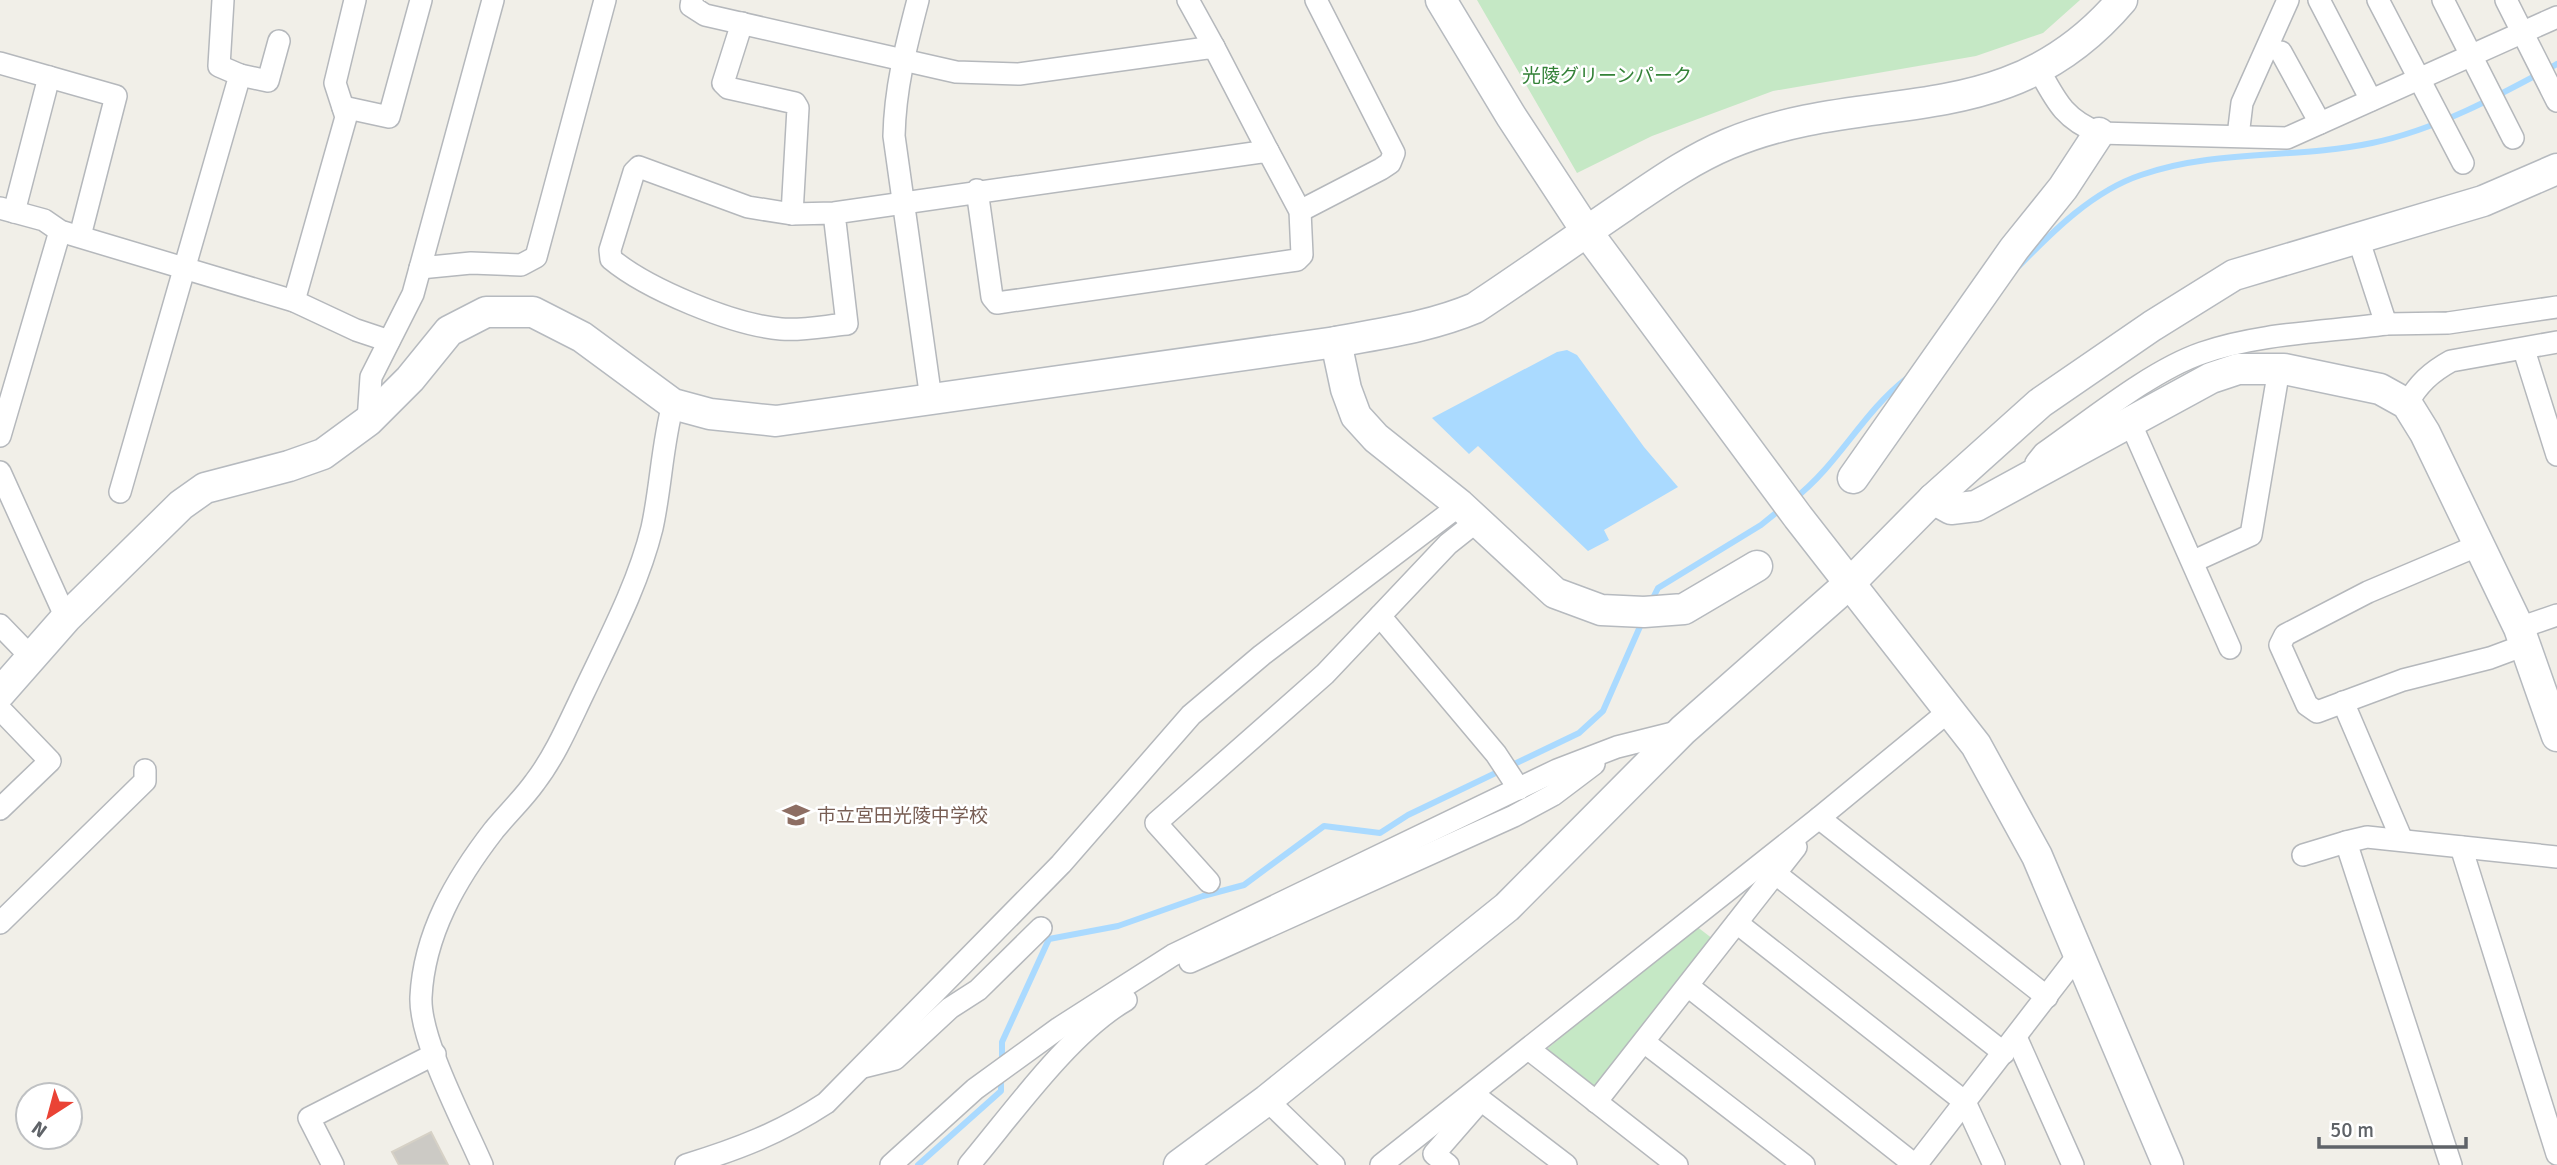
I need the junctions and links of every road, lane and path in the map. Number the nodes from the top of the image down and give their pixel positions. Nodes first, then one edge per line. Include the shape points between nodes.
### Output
1 (223, 0) edge
2 (355, 0) edge
3 (421, 0) edge
4 (493, 0) edge
5 (605, 0) edge
6 (692, 0) edge
7 (918, 0) edge
8 (1188, 0) edge
9 (1316, 0) edge
10 (1441, 0) edge
11 (2122, 0) edge
12 (2288, 0) edge
13 (2319, 0) edge
14 (2378, 0) edge
15 (2443, 0) edge
16 (2506, 0) edge
17 (2557, 17) edge
18 (742, 23) junction
19 (2522, 32) junction
20 (279, 41) dead end
21 (1213, 47) junction
22 (2281, 52) dead end
23 (2472, 55) junction
24 (902, 60) junction
25 (0, 63) edge
26 (2039, 70) junction
27 (240, 75) junction
28 (49, 77) junction
29 (2419, 78) junction
30 (2371, 100) junction
31 (2557, 102) edge
32 (343, 107) junction
33 (2320, 123) junction
34 (2099, 132) junction
35 (2238, 136) junction
36 (2513, 138) dead end
37 (1268, 151) junction
38 (2463, 163) dead end
39 (2557, 169) edge
40 (977, 190) junction
41 (904, 202) junction
42 (7, 210) edge
43 (1300, 211) junction
44 (834, 213) junction
45 (792, 214) junction
46 (1587, 232) junction
47 (70, 233) junction
48 (2358, 238) junction
49 (185, 268) junction
50 (420, 268) junction
51 (295, 301) junction
52 (2557, 307) edge
53 (2386, 324) junction
54 (389, 341) junction
55 (1336, 342) junction
56 (2557, 342) edge
57 (2524, 350) junction
58 (2278, 369) junction
59 (931, 399) junction
60 (673, 404) junction
61 (2407, 404) junction
62 (368, 421) junction
63 (2130, 422) junction
64 (2, 423) edge
65 (2557, 455) edge
66 (0, 472) edge
67 (2036, 475) junction
68 (1853, 478) dead end
69 (120, 492) dead end
70 (1933, 499) junction
71 (1469, 513) junction
72 (2479, 545) junction
73 (2194, 561) junction
74 (1757, 566) dead end
75 (1851, 582) junction
76 (2557, 615) edge
77 (1380, 616) junction
78 (65, 618) junction
79 (0, 625) edge
80 (2522, 637) junction
81 (2230, 648) dead end
82 (30, 656) junction
83 (0, 693) edge
84 (2343, 702) junction
85 (0, 709) edge
86 (1949, 711) junction
87 (1683, 730) junction
88 (2557, 736) edge
89 (1617, 747) junction
90 (145, 770) dead end
91 (1519, 789) junction
92 (0, 809) edge
93 (1819, 818) junction
94 (2402, 840) junction
95 (2346, 842) junction
96 (2461, 847) junction
97 (2304, 855) dead end
98 (2557, 857) edge
99 (1776, 874) junction
100 (1209, 882) dead end
101 (0, 923) edge
102 (1737, 923) junction
103 (1041, 928) dead end
104 (2080, 954) junction
105 (1688, 986) junction
106 (2047, 997) junction
107 (1644, 1042) junction
108 (2010, 1045) junction
109 (1530, 1050) junction
110 (435, 1054) junction
111 (861, 1067) junction
112 (1477, 1097) junction
113 (1267, 1100) junction
114 (1596, 1102) junction
115 (1965, 1102) junction
116 (2557, 1154) edge
117 (333, 1165) edge
118 (482, 1165) edge
119 (686, 1165) edge
120 (891, 1165) edge
121 (969, 1165) edge
122 (1179, 1165) edge
123 (1334, 1165) edge
124 (1381, 1165) edge
125 (1448, 1165) edge
126 (1566, 1165) edge
127 (1677, 1165) edge
128 (1804, 1165) edge
129 (1916, 1165) edge
130 (1994, 1165) edge
131 (2073, 1165) edge
132 (2168, 1165) edge
133 (2451, 1165) edge

1 - 27 street via 219,66
2 - 32 street via 335,83
3 - 32 street via 389,117
4 - 50 street
5 - 50 street via 536,257 521,265
6 - 18 street via 696,12
7 - 24 street
8 - 21 street
9 - 43 street via 1394,153 1391,163
10 - 46 street
11 - 26 street via 2073,49
12 - 35 street via 2242,103
13 - 30 street
14 - 29 street
15 - 23 street
16 - 19 street
17 - 19 street
18 - 24 street
18 - 45 street via 723,83 795,103 798,108
19 - 23 street
19 - 31 street
20 - 27 street via 268,81
21 - 24 street via 1019,74 956,72
21 - 37 street
22 - 33 street
23 - 29 street
23 - 36 street
24 - 41 street via 894,136
25 - 28 street
26 - 34 street via 2058,105 2076,123
26 - 46 street via 1987,90 1802,123 1731,142 1694,159
27 - 49 street
28 - 42 street
28 - 47 street via 116,96
29 - 30 street
29 - 38 street
30 - 33 street
32 - 51 street via 346,117
33 - 35 street via 2287,138
34 - 35 street
34 - 68 street
37 - 40 street
37 - 43 street
39 - 48 street via 2483,201
40 - 41 street
40 - 43 street via 992,297 997,303 1297,260 1302,254
41 - 44 street
41 - 59 street
42 - 47 street
44 - 45 street
44 - 45 street via 846,324 783,329 742,322 700,308 611,259 610,250 639,167 748,207
46 - 55 street via 1475,308 1438,322
46 - 75 street
47 - 49 street
47 - 64 street
48 - 53 street
48 - 70 street via 2234,275 2040,402
49 - 51 street
49 - 69 street
50 - 54 street via 413,294
51 - 54 street
52 - 53 street via 2448,323
53 - 67 street via 2234,344 2183,361 2044,453 2036,463
54 - 62 street via 371,377
55 - 59 street
55 - 71 street via 1356,416 1376,438
56 - 57 street
57 - 61 street via 2451,361 2415,388
57 - 65 street
58 - 61 street via 2380,389
58 - 63 street via 2238,369 2211,377
58 - 73 street via 2251,535
59 - 60 street via 776,421 710,414
60 - 62 street via 582,337 533,312 486,312 449,331
60 - 110 street via 652,530 636,579 537,781 494,831 435,925 424,962 421,1000
61 - 72 street
62 - 78 street via 323,454 205,488 181,505
63 - 67 street
63 - 73 street
66 - 78 street
67 - 70 street via 1976,506 1951,509
70 - 75 street
71 - 74 street via 1555,593 1601,610 1684,609
71 - 77 street via 1448,544
71 - 111 street via 1262,655 1191,715 1061,864
72 - 80 street
72 - 84 street via 2368,592 2285,635 2280,645 2307,705 2317,712
73 - 81 street
75 - 86 street
75 - 87 street
76 - 80 street
77 - 91 street via 1496,754
77 - 100 street via 1325,674 1156,823
78 - 82 street
79 - 82 street
80 - 84 street via 2490,658 2403,680
80 - 88 street
82 - 83 street
84 - 94 street
85 - 92 street via 50,761
86 - 93 street
86 - 104 street via 1976,745 2005,796
87 - 89 street
87 - 113 street via 1507,907
89 - 91 street
89 - 121 street via 1514,816 1197,958 1120,1003 1063,1056
90 - 101 street via 145,781
91 - 120 street via 1173,955 975,1089
93 - 99 street
93 - 106 street
93 - 109 street
94 - 95 street via 2367,837
94 - 96 street
95 - 97 street
95 - 133 street
96 - 98 street
96 - 116 street
99 - 102 street
99 - 108 street
102 - 105 street
102 - 115 street
103 - 111 street via 978,990 950,1007 895,1059
104 - 106 street
104 - 132 street
105 - 107 street
105 - 129 street
106 - 108 street
107 - 114 street
107 - 128 street
108 - 115 street
108 - 131 street
109 - 112 street
109 - 114 street
110 - 117 street via 309,1118
110 - 118 street
111 - 119 street via 826,1103 789,1127
112 - 124 street
112 - 125 street via 1434,1154
112 - 126 street
113 - 122 street
113 - 123 street
114 - 127 street
115 - 129 street
115 - 130 street

